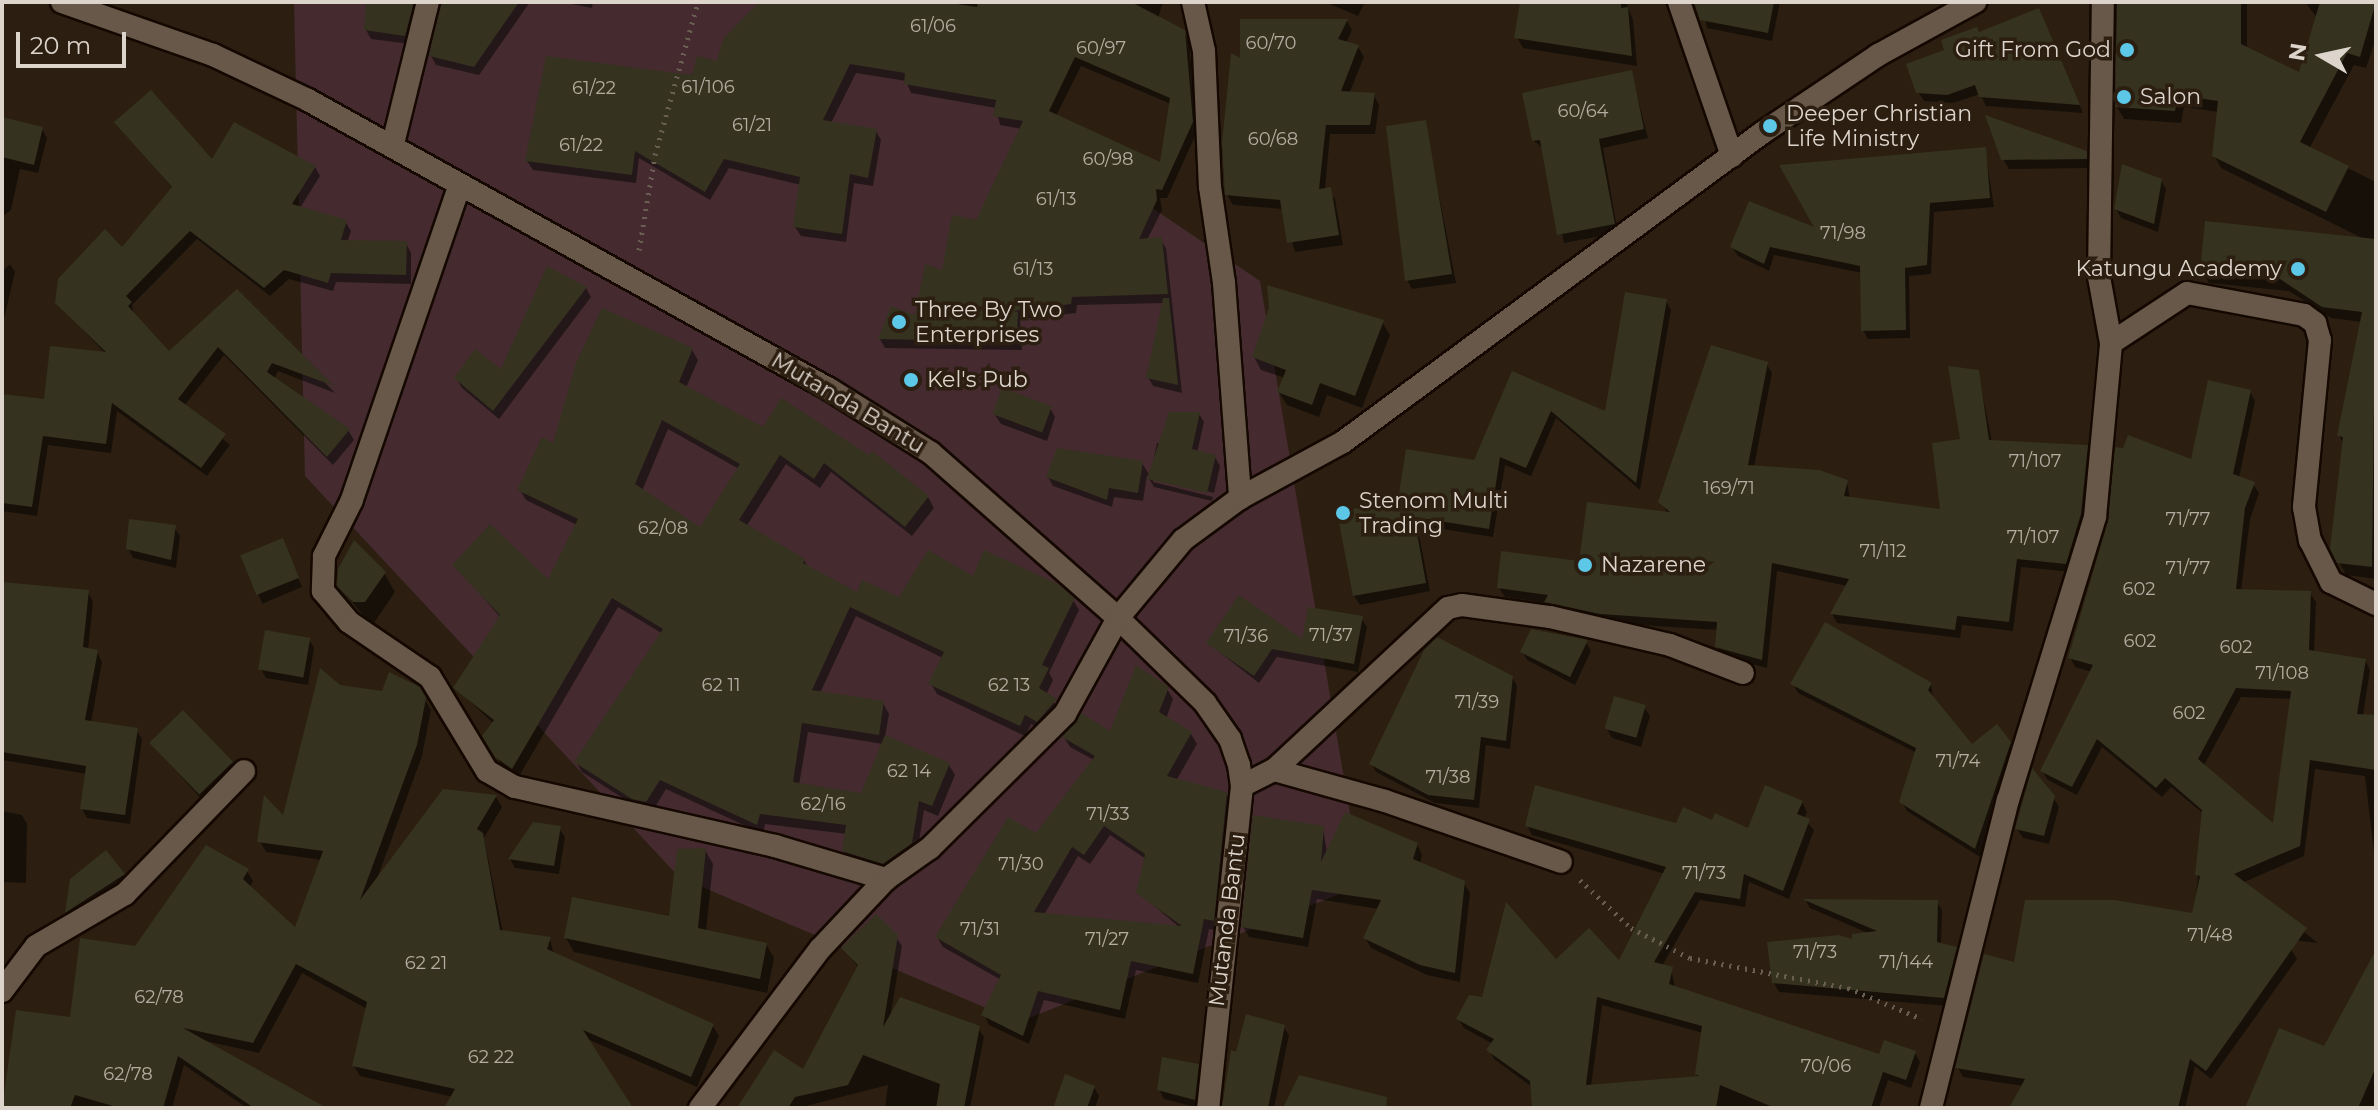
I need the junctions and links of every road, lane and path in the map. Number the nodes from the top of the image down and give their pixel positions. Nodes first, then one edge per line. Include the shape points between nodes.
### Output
1 (62, 2) edge
2 (428, 2) edge
3 (698, 2) edge
4 (1193, 2) edge
5 (1679, 2) edge
6 (1975, 2) edge
7 (2103, 2) edge
8 (393, 144) junction
9 (1732, 156) junction
10 (459, 187) junction
11 (634, 278) junction
12 (2111, 343) junction
13 (1240, 498) junction
14 (2376, 604) edge
15 (1118, 618) junction
16 (1743, 673) dead end
17 (1274, 770) junction
18 (244, 771) dead end
19 (1242, 786) junction
20 (1561, 862) joint
21 (886, 879) junction
22 (2, 991) edge
23 (1949, 1031) junction
24 (700, 1108) edge
25 (1208, 1108) edge
26 (1931, 1108) edge

1 - 8 street, Mutanda Bantu via 213,55
2 - 8 street
3 - 11 path via 655,155
4 - 13 street via 1204,51 1210,187 1224,283
5 - 9 street
6 - 9 street via 1878,55
7 - 12 street via 2099,277
8 - 10 street, Mutanda Bantu
9 - 13 street via 1343,442
10 - 11 street, Mutanda Bantu
10 - 21 street via 357,486 324,556 323,591 349,622 430,677 487,771 515,787 775,846
11 - 15 street, Mutanda Bantu via 931,453
12 - 14 street via 2187,293 2304,315 2315,323 2320,340 2304,507 2310,540 2331,582
12 - 23 street via 2095,517 2008,800
13 - 15 street via 1183,540
15 - 19 street, Mutanda Bantu via 1205,703 1230,739
15 - 21 street via 1065,714 930,848
16 - 17 street via 1670,645 1550,617 1462,605 1431,619
17 - 19 street
17 - 20 street via 1385,801
18 - 22 street via 125,894 36,946
19 - 25 street, Mutanda Bantu
20 - 23 path via 1631,928 1690,958 1848,988
21 - 24 street via 820,949
23 - 26 street

